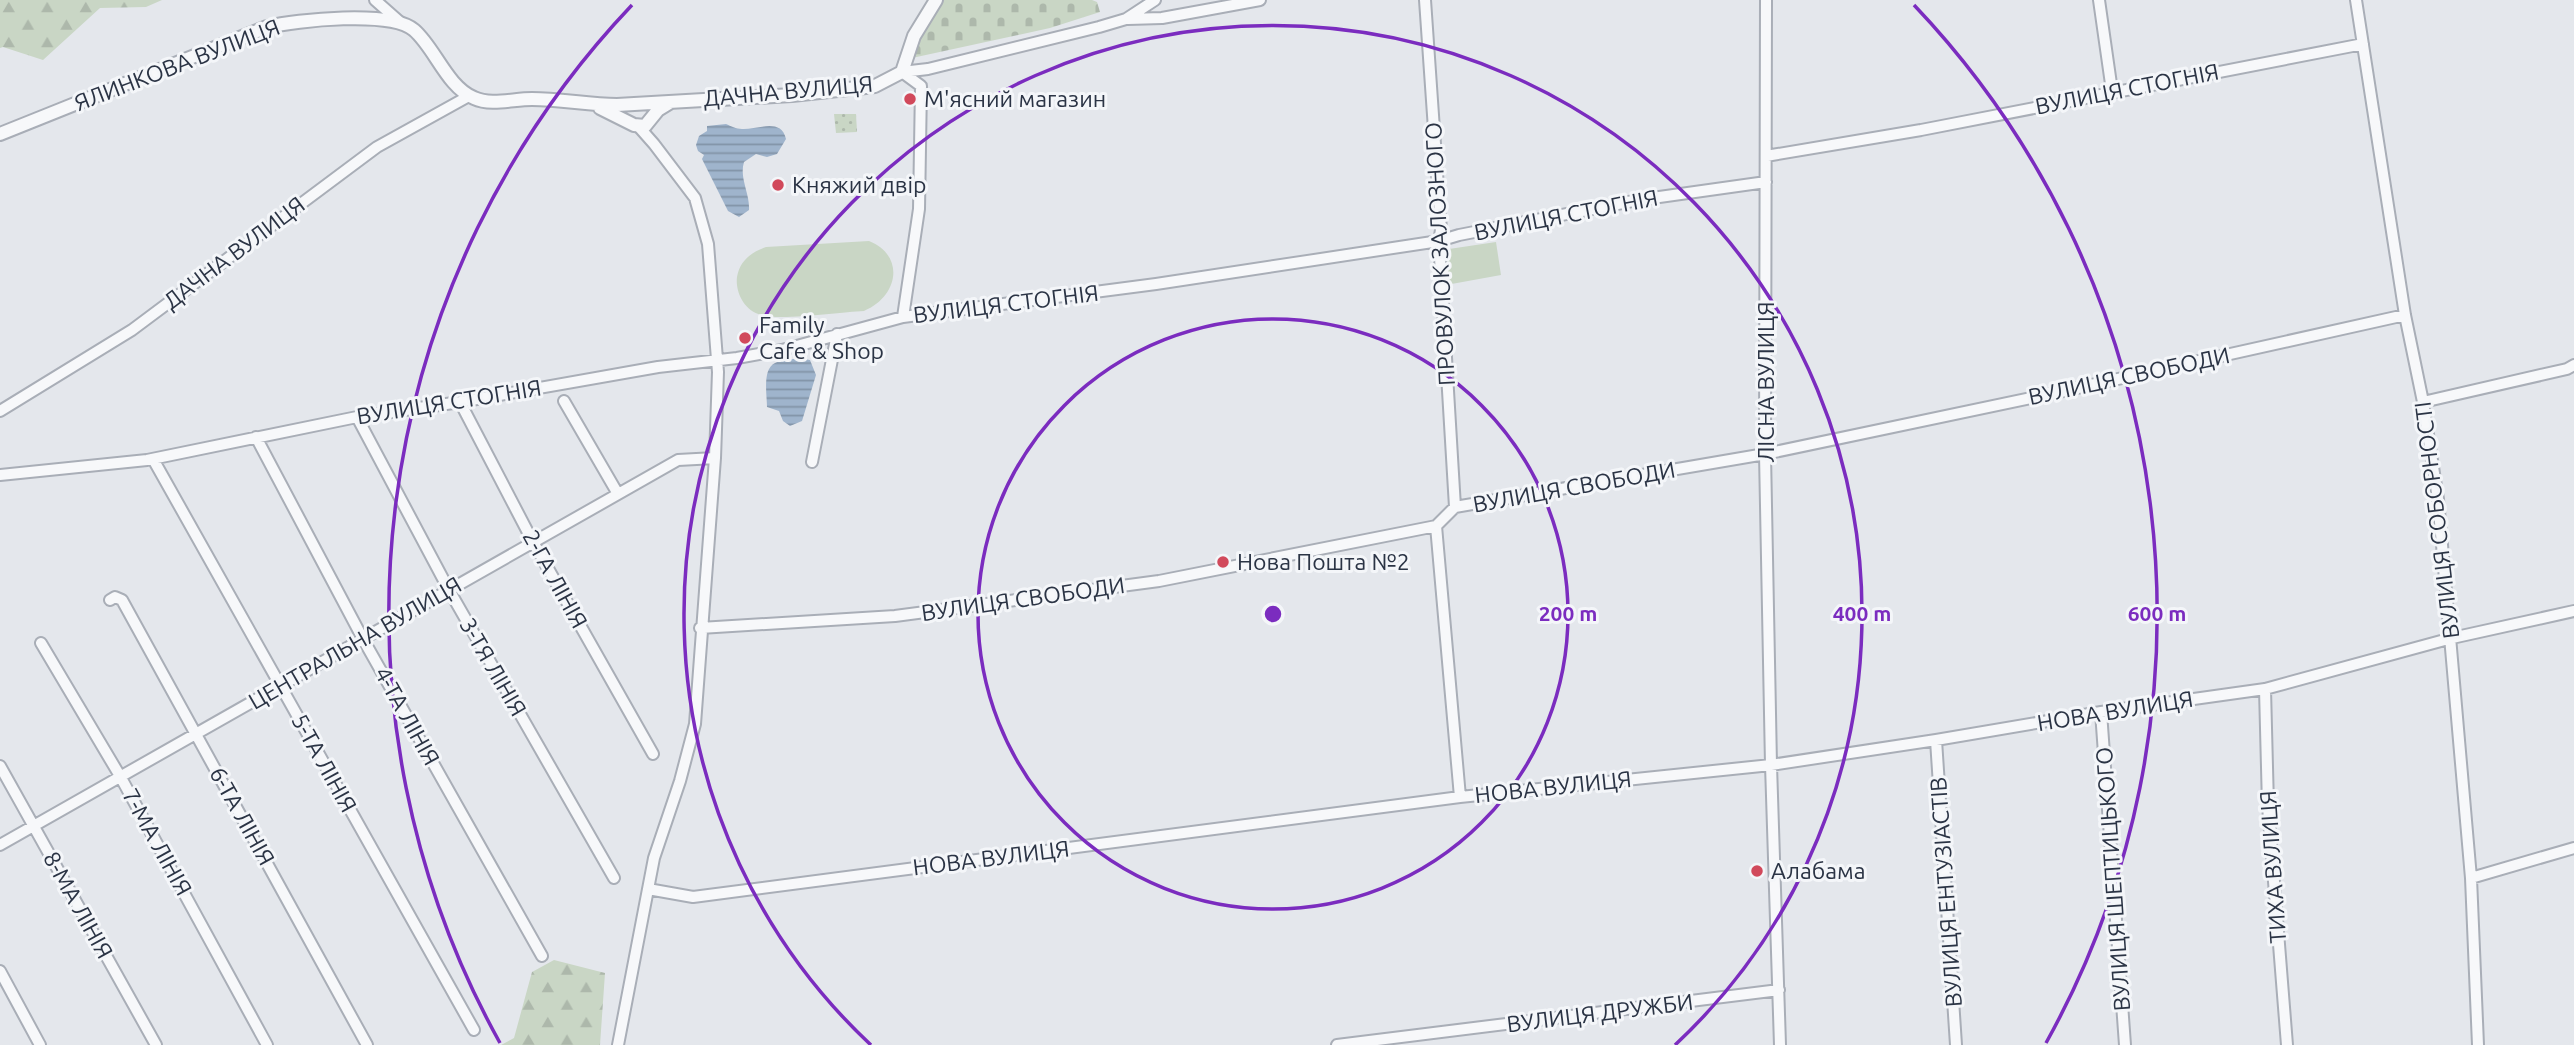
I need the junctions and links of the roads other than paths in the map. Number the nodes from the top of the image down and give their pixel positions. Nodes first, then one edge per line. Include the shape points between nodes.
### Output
1 (375, 0) edge
2 (936, 0) edge
3 (1155, 0) edge
4 (1260, 0) edge
5 (1425, 0) edge
6 (1766, 0) edge
7 (2099, 0) edge
8 (2356, 0) edge
9 (1126, 19) junction
10 (401, 23) junction
11 (2363, 44) junction
12 (902, 72) junction
13 (2112, 91) junction
14 (469, 96) junction
15 (670, 102) junction
16 (642, 103) junction
17 (593, 105) junction
18 (653, 117) junction
19 (635, 124) junction
20 (0, 134) edge
21 (654, 144) junction
22 (1766, 156) junction
23 (1766, 182) junction
24 (1439, 241) junction
25 (2404, 315) junction
26 (903, 317) junction
27 (837, 334) junction
28 (718, 359) junction
29 (2574, 365) edge
30 (564, 401) dead end
31 (2423, 401) junction
32 (460, 402) junction
33 (0, 411) edge
34 (357, 417) junction
35 (256, 437) junction
36 (1765, 454) junction
37 (715, 458) junction
38 (153, 459) junction
39 (812, 462) dead end
40 (0, 475) edge
41 (618, 494) junction
42 (1455, 508) junction
43 (1436, 526) junction
44 (533, 542) junction
45 (449, 590) junction
46 (110, 600) dead end
47 (2574, 611) edge
48 (700, 628) junction
49 (2452, 638) junction
50 (363, 639) junction
51 (41, 643) dead end
52 (280, 685) junction
53 (2265, 690) junction
54 (2101, 712) junction
55 (197, 733) junction
56 (1936, 740) junction
57 (653, 754) dead end
58 (1771, 765) junction
59 (0, 766) edge
60 (120, 776) junction
61 (1460, 797) junction
62 (33, 825) junction
63 (0, 845) edge
64 (2574, 848) edge
65 (614, 878) dead end
66 (2471, 878) junction
67 (649, 889) junction
68 (542, 956) dead end
69 (0, 971) edge
70 (1779, 990) junction
71 (474, 1030) dead end
72 (40, 1045) edge
73 (156, 1045) edge
74 (267, 1045) edge
75 (367, 1045) edge
76 (618, 1045) edge
77 (1337, 1045) edge
78 (1780, 1045) edge
79 (1956, 1045) edge
80 (2125, 1045) edge
81 (2287, 1045) edge
82 (2478, 1045) edge

1 - 10 street
2 - 12 street via 914,36
3 - 9 street
4 - 9 street via 1162,18
5 - 24 street, ПРОВУЛОК ЗАЛОЗНОГО
6 - 22 street, ЛІСНА ВУЛИЦЯ
7 - 13 street
8 - 11 street, ВУЛИЦЯ СОБОРНОСТІ
9 - 12 street
10 - 14 street via 414,30
10 - 20 street, ЯЛИНКОВА ВУЛИЦЯ via 340,18 294,20 267,27
11 - 13 street, ВУЛИЦЯ СТОГНІЯ
11 - 25 street, ВУЛИЦЯ СОБОРНОСТІ
12 - 15 street, ДАЧНА ВУЛИЦЯ via 875,86
12 - 26 street via 922,86 919,208
13 - 22 street, ВУЛИЦЯ СТОГНІЯ
14 - 17 street via 494,102 533,99
14 - 33 street, ДАЧНА ВУЛИЦЯ via 377,146 132,330
15 - 16 street, ДАЧНА ВУЛИЦЯ
15 - 18 street
16 - 17 street, ДАЧНА ВУЛИЦЯ
16 - 18 street via 651,108
16 - 19 street via 634,104 629,112
17 - 19 street
18 - 19 street via 649,123
18 - 21 street
19 - 21 street
21 - 28 street via 695,198 708,244
22 - 23 street, ЛІСНА ВУЛИЦЯ
23 - 24 street, ВУЛИЦЯ СТОГНІЯ via 1638,200
23 - 36 street, ЛІСНА ВУЛИЦЯ
24 - 26 street, ВУЛИЦЯ СТОГНІЯ
24 - 42 street, ПРОВУЛОК ЗАЛОЗНОГО
25 - 31 street, ВУЛИЦЯ СОБОРНОСТІ
25 - 36 street, ВУЛИЦЯ СВОБОДИ
26 - 27 street, ВУЛИЦЯ СТОГНІЯ
27 - 28 street, ВУЛИЦЯ СТОГНІЯ via 782,350
27 - 39 street
28 - 32 street, ВУЛИЦЯ СТОГНІЯ
28 - 37 street
29 - 31 street
30 - 41 street
31 - 49 street, ВУЛИЦЯ СОБОРНОСТІ
32 - 34 street, ВУЛИЦЯ СТОГНІЯ
32 - 44 street, 2-ГА ЛІНІЯ
34 - 35 street, ВУЛИЦЯ СТОГНІЯ
34 - 45 street, 3-ТЯ ЛІНІЯ
35 - 38 street, ВУЛИЦЯ СТОГНІЯ
35 - 50 street, 4-ТА ЛІНІЯ
36 - 42 street, ВУЛИЦЯ СВОБОДИ
36 - 58 street, ЛІСНА ВУЛИЦЯ
37 - 41 street, ЦЕНТРАЛЬНА ВУЛИЦЯ via 678,460
37 - 48 street
38 - 40 street, ВУЛИЦЯ СТОГНІЯ
38 - 52 street, 5-ТА ЛІНІЯ
41 - 44 street, ЦЕНТРАЛЬНА ВУЛИЦЯ
42 - 43 street, ВУЛИЦЯ СВОБОДИ
43 - 48 street, ВУЛИЦЯ СВОБОДИ via 1159,581 895,616
43 - 61 street
44 - 45 street, ЦЕНТРАЛЬНА ВУЛИЦЯ
44 - 57 street, 2-ГА ЛІНІЯ
45 - 50 street, ЦЕНТРАЛЬНА ВУЛИЦЯ
45 - 65 street, 3-ТЯ ЛІНІЯ
46 - 55 street, 6-ТА ЛІНІЯ via 122,600
47 - 49 street, НОВА ВУЛИЦЯ
48 - 67 street via 695,724 654,858
49 - 53 street, НОВА ВУЛИЦЯ
49 - 66 street, ВУЛИЦЯ СОБОРНОСТІ
50 - 52 street, ЦЕНТРАЛЬНА ВУЛИЦЯ
50 - 68 street, 4-ТА ЛІНІЯ
51 - 60 street, 7-МА ЛІНІЯ
52 - 55 street, ЦЕНТРАЛЬНА ВУЛИЦЯ
52 - 71 street, 5-ТА ЛІНІЯ
53 - 54 street, НОВА ВУЛИЦЯ
53 - 81 street, ТИХА ВУЛИЦЯ via 2268,806
54 - 56 street, НОВА ВУЛИЦЯ
54 - 80 street, ВУЛИЦЯ ШЕПТИЦЬКОГО
55 - 60 street, ЦЕНТРАЛЬНА ВУЛИЦЯ
55 - 75 street, 6-ТА ЛІНІЯ
56 - 58 street, НОВА ВУЛИЦЯ
56 - 79 street, ВУЛИЦЯ ЕНТУЗІАСТІВ
58 - 61 street, НОВА ВУЛИЦЯ
58 - 70 street, ЛІСНА ВУЛИЦЯ
59 - 62 street, 8-МА ЛІНІЯ
60 - 62 street, ЦЕНТРАЛЬНА ВУЛИЦЯ
60 - 74 street, 7-МА ЛІНІЯ
61 - 67 street, НОВА ВУЛИЦЯ via 693,897
62 - 63 street, ЦЕНТРАЛЬНА ВУЛИЦЯ
62 - 73 street, 8-МА ЛІНІЯ
64 - 66 street
66 - 82 street, ВУЛИЦЯ СОБОРНОСТІ
67 - 76 street
69 - 72 street
70 - 77 street, ВУЛИЦЯ ДРУЖБИ
70 - 78 street, ЛІСНА ВУЛИЦЯ

